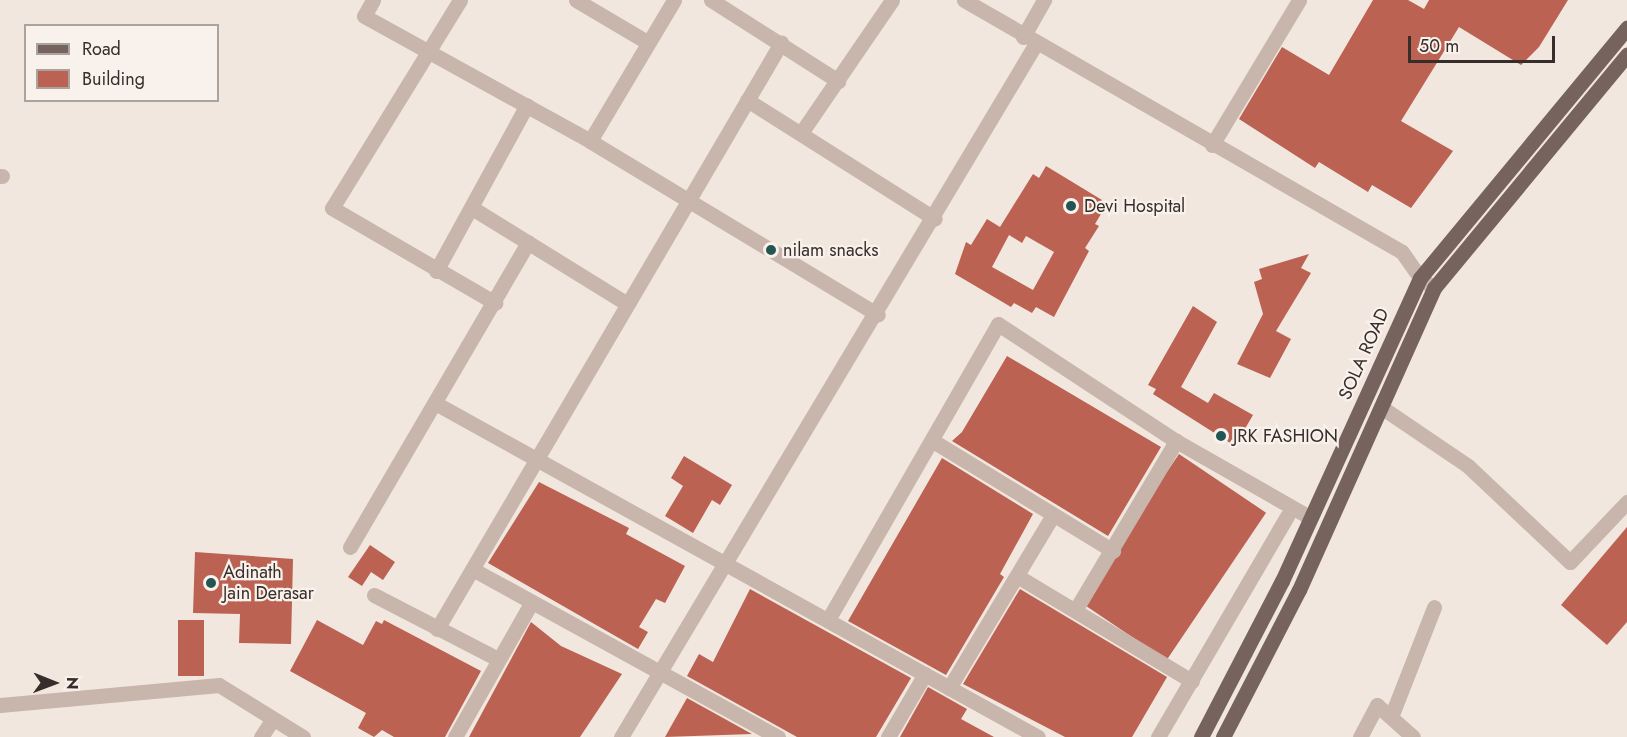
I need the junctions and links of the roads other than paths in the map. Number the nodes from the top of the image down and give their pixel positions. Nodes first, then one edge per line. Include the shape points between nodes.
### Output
1 (373, 0) edge
2 (460, 0) edge
3 (576, 0) edge
4 (674, 0) edge
5 (711, 0) edge
6 (892, 0) edge
7 (964, 0) edge
8 (1044, 0) edge
9 (1299, 0) edge
10 (1627, 28) edge
11 (1029, 41) junction
12 (647, 42) junction
13 (781, 43) junction
14 (429, 51) junction
15 (1627, 55) edge
16 (838, 81) junction
17 (747, 100) junction
18 (527, 105) junction
19 (801, 133) junction
20 (590, 141) junction
21 (1212, 145) junction
22 (687, 202) junction
23 (472, 208) junction
24 (934, 219) junction
25 (528, 242) junction
26 (436, 271) junction
27 (1420, 278) junction
28 (1434, 288) junction
29 (495, 303) junction
30 (626, 303) junction
31 (878, 315) junction
32 (435, 403) junction
33 (1381, 407) junction
34 (933, 441) junction
35 (1176, 441) junction
36 (537, 460) junction
37 (1627, 502) edge
38 (1053, 515) junction
39 (1287, 516) dead end
40 (1311, 518) junction
41 (350, 547) dead end
42 (1113, 551) junction
43 (728, 562) junction
44 (474, 570) junction
45 (1017, 576) junction
46 (374, 595) dead end
47 (531, 603) junction
48 (1434, 607) dead end
49 (1076, 609) junction
50 (829, 618) junction
51 (437, 629) junction
52 (498, 659) junction
53 (658, 671) junction
54 (925, 674) junction
55 (1192, 681) junction
56 (949, 688) junction
57 (0, 705) edge
58 (1391, 717) junction
59 (272, 720) junction
60 (261, 737) edge
61 (303, 737) edge
62 (455, 737) edge
63 (621, 737) edge
64 (778, 737) edge
65 (888, 737) edge
66 (1038, 737) edge
67 (1158, 737) edge
68 (1201, 737) edge
69 (1223, 737) edge
70 (1360, 737) edge
71 (1413, 737) edge

1 - 14 street via 364,16
2 - 14 street
3 - 12 street
4 - 12 street
5 - 13 street
6 - 16 street
7 - 11 street
8 - 11 street
9 - 21 street
10 - 27 main road, SOLA ROAD
11 - 21 street
11 - 24 street
12 - 20 street
13 - 16 street
13 - 17 street
14 - 18 street
14 - 26 street via 332,208
15 - 28 main road, SOLA ROAD
16 - 19 street
17 - 19 street
17 - 22 street
18 - 20 street
18 - 23 street
19 - 24 street
20 - 22 street
21 - 27 street via 1402,252
22 - 30 street
22 - 31 street
23 - 25 street
23 - 26 street
24 - 31 street
25 - 29 street
25 - 30 street
26 - 29 street
27 - 28 street
27 - 40 main road, SOLA ROAD
28 - 33 main road, SOLA ROAD
29 - 32 street
30 - 36 street
31 - 43 street
32 - 36 street
32 - 41 street
33 - 37 street via 1468,466 1570,562
33 - 69 main road, SOLA ROAD via 1299,590
34 - 35 street via 998,324
34 - 38 street
34 - 50 street
35 - 40 street
35 - 42 street
36 - 43 street
36 - 44 street
38 - 42 street
38 - 45 street
39 - 55 street
40 - 68 main road, SOLA ROAD
42 - 49 street
43 - 50 street
43 - 53 street
44 - 47 street
44 - 51 street
45 - 49 street
45 - 56 street
46 - 51 street
47 - 52 street
47 - 53 street
48 - 58 street
49 - 55 street
50 - 54 street
51 - 52 street
52 - 62 street
53 - 63 street
53 - 64 street
54 - 56 street
54 - 65 street
55 - 67 street
56 - 66 street
57 - 59 street via 219,685
58 - 70 street via 1377,705
58 - 71 street
59 - 60 street
59 - 61 street

